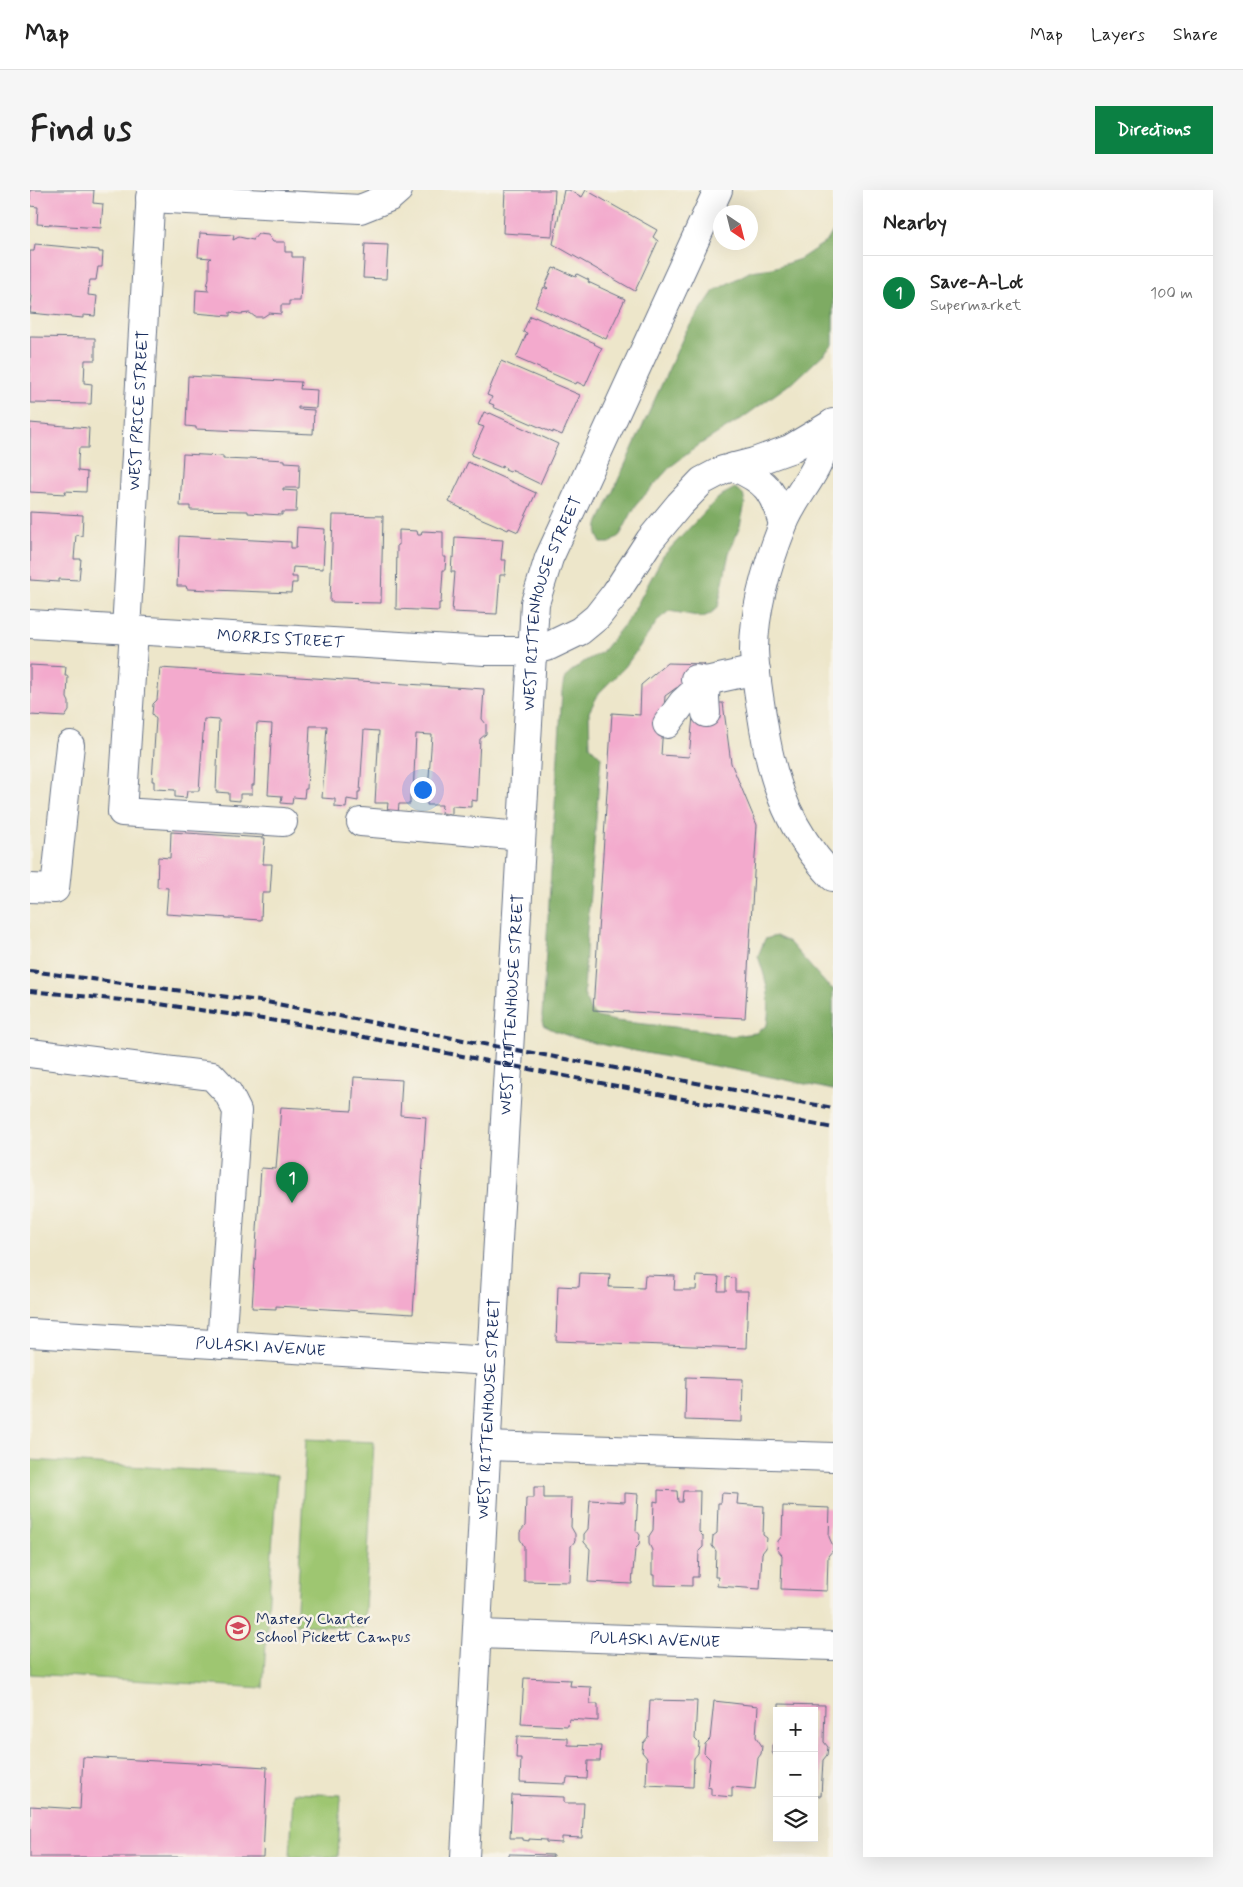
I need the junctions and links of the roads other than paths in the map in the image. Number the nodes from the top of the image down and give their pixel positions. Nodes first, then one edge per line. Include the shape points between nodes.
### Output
1 (398, 190) edge
2 (718, 190) edge
3 (150, 194) edge
4 (833, 423) edge
5 (734, 467) junction
6 (783, 524) junction
7 (30, 624) edge
8 (130, 630) junction
9 (531, 651) junction
10 (756, 670) junction
11 (698, 679) junction
12 (706, 713) dead end
13 (667, 724) dead end
14 (70, 745) dead end
15 (283, 822) dead end
16 (361, 822) dead end
17 (521, 836) junction
18 (833, 877) edge
19 (30, 888) edge
20 (30, 1053) edge
21 (30, 1333) edge
22 (221, 1345) junction
23 (491, 1361) junction
24 (486, 1446) junction
25 (833, 1457) edge
26 (477, 1634) junction
27 (833, 1646) edge
28 (465, 1857) edge

1 - 3 street via 360,210
2 - 9 street, WEST RITTENHOUSE STREET via 549,558 534,603
3 - 8 street, WEST PRICE STREET
4 - 5 street via 790,449
4 - 6 street via 816,468
5 - 6 street via 750,474 772,492
5 - 9 street via 702,481 679,505 650,540 597,617 571,636
6 - 10 street via 756,622
7 - 8 street, MORRIS STREET
8 - 9 street, MORRIS STREET
8 - 15 street, WEST PRICE STREET via 122,812
9 - 17 street, WEST RITTENHOUSE STREET
10 - 11 street
10 - 18 street via 766,743 782,801 789,817
11 - 12 street
11 - 13 street
14 - 19 street via 55,888
16 - 17 street
17 - 23 street, WEST RITTENHOUSE STREET
20 - 22 street via 212,1076 228,1093 237,1111
21 - 22 street, PULASKI AVENUE
22 - 23 street, PULASKI AVENUE
23 - 24 street, WEST RITTENHOUSE STREET
24 - 25 street
24 - 26 street, WEST RITTENHOUSE STREET
26 - 27 street, PULASKI AVENUE
26 - 28 street, WEST RITTENHOUSE STREET

